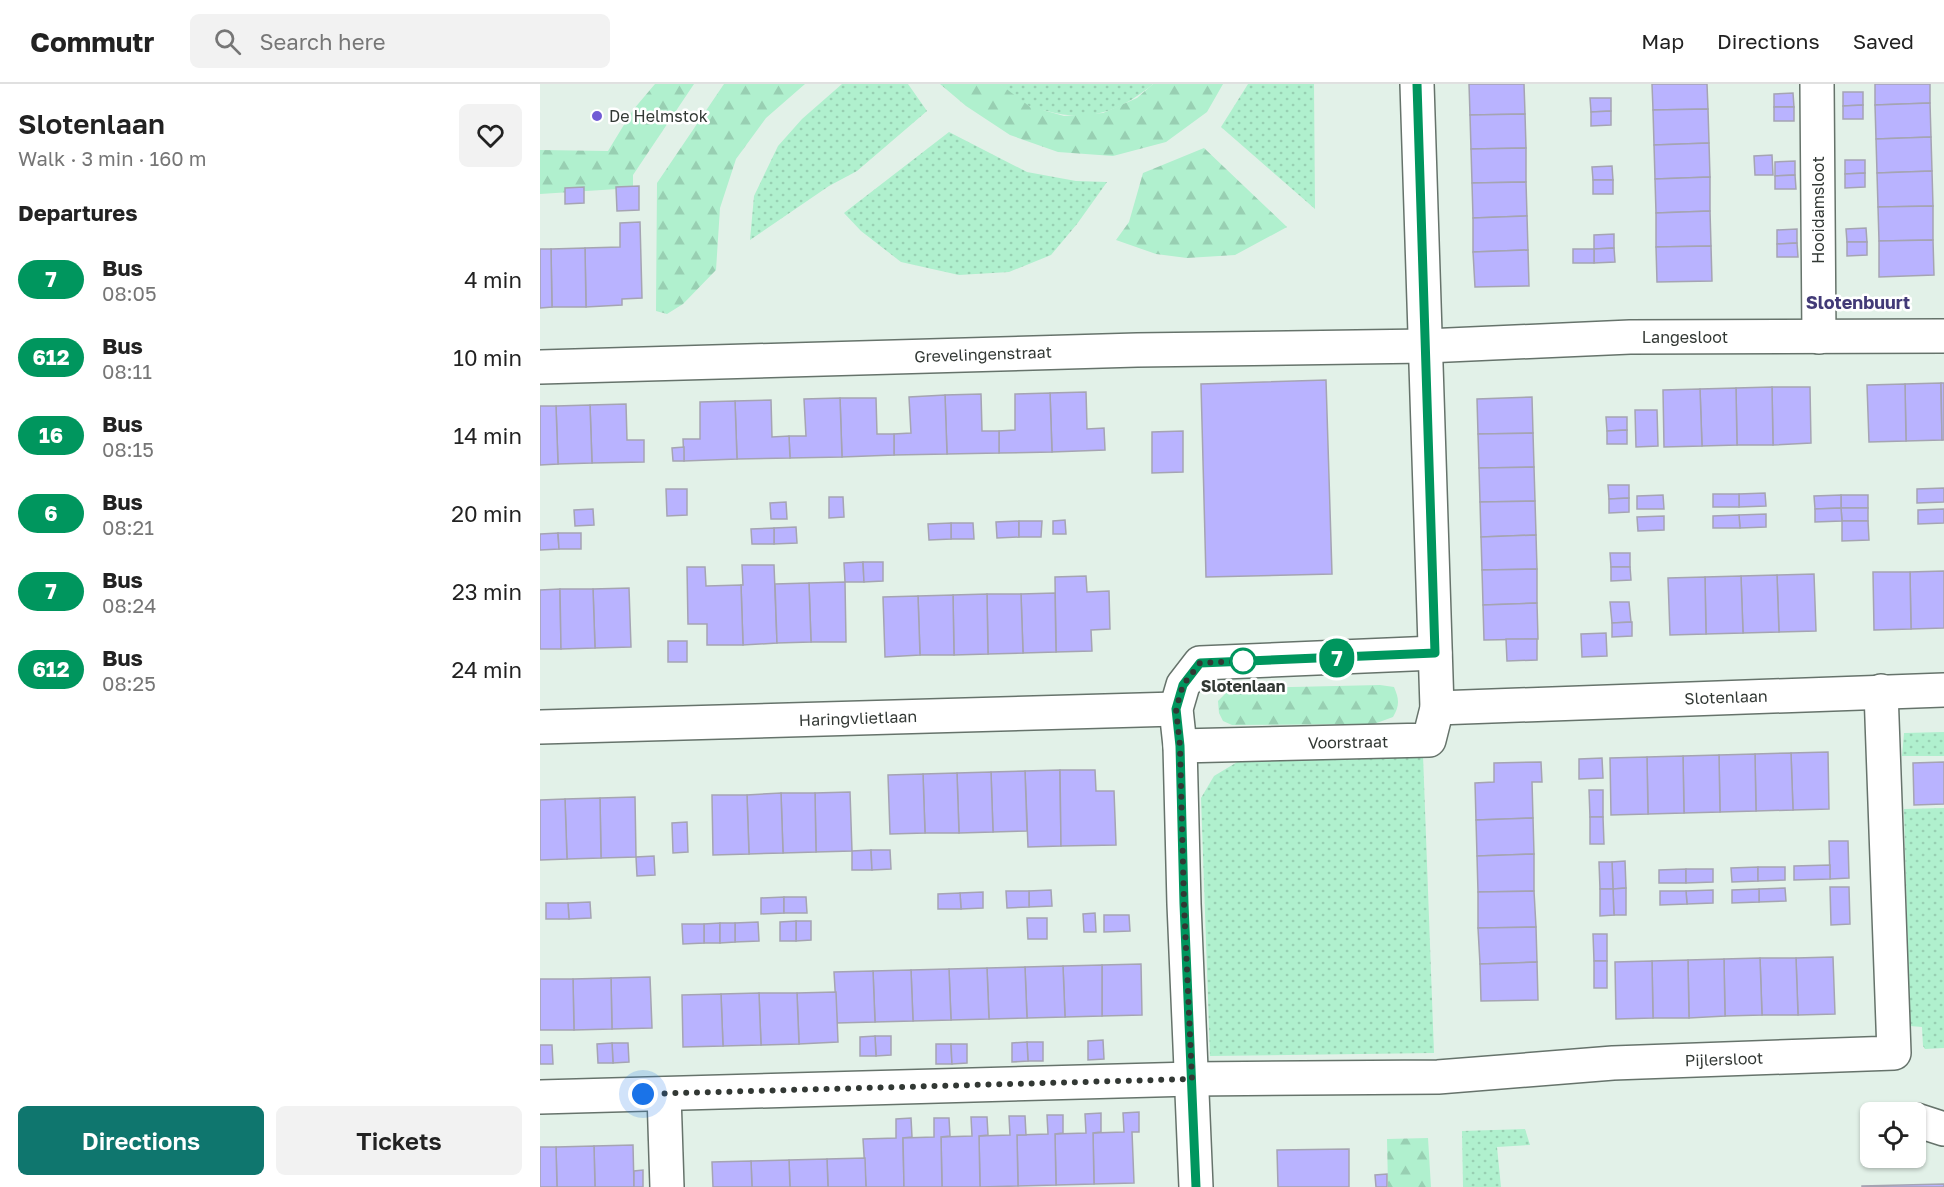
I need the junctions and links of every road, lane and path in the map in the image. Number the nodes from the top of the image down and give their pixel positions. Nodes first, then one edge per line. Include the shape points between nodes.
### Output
1 (1417, 84) edge
2 (1817, 84) edge
3 (1944, 336) edge
4 (1819, 337) junction
5 (1426, 346) junction
6 (540, 367) edge
7 (1435, 653) junction
8 (1944, 690) edge
9 (1881, 691) junction
10 (1437, 708) junction
11 (1176, 709) junction
12 (540, 727) edge
13 (1180, 746) junction
14 (1192, 1079) junction
15 (664, 1094) junction
16 (540, 1097) edge
17 (1926, 1123) edge
18 (1944, 1129) edge
19 (667, 1187) edge
20 (1196, 1187) edge

1 - 5 street, Voorstraat
2 - 4 street, Hooidamsloot
3 - 4 street, Langesloot
4 - 5 street, Langesloot via 1630,338
5 - 6 street, Grevelingenstraat
5 - 7 street, Voorstraat
7 - 10 street, Voorstraat
7 - 11 street via 1200,663 1183,685
8 - 9 street, Slotenlaan
9 - 10 street, Slotenlaan
9 - 14 street, Pijlersloot via 1894,1053 1614,1063 1438,1077
10 - 13 street, Voorstraat via 1429,740
11 - 12 street, Haringvlietlaan
11 - 13 street
13 - 14 street
14 - 15 street
14 - 20 street
15 - 16 street
15 - 19 street
17 - 18 street

